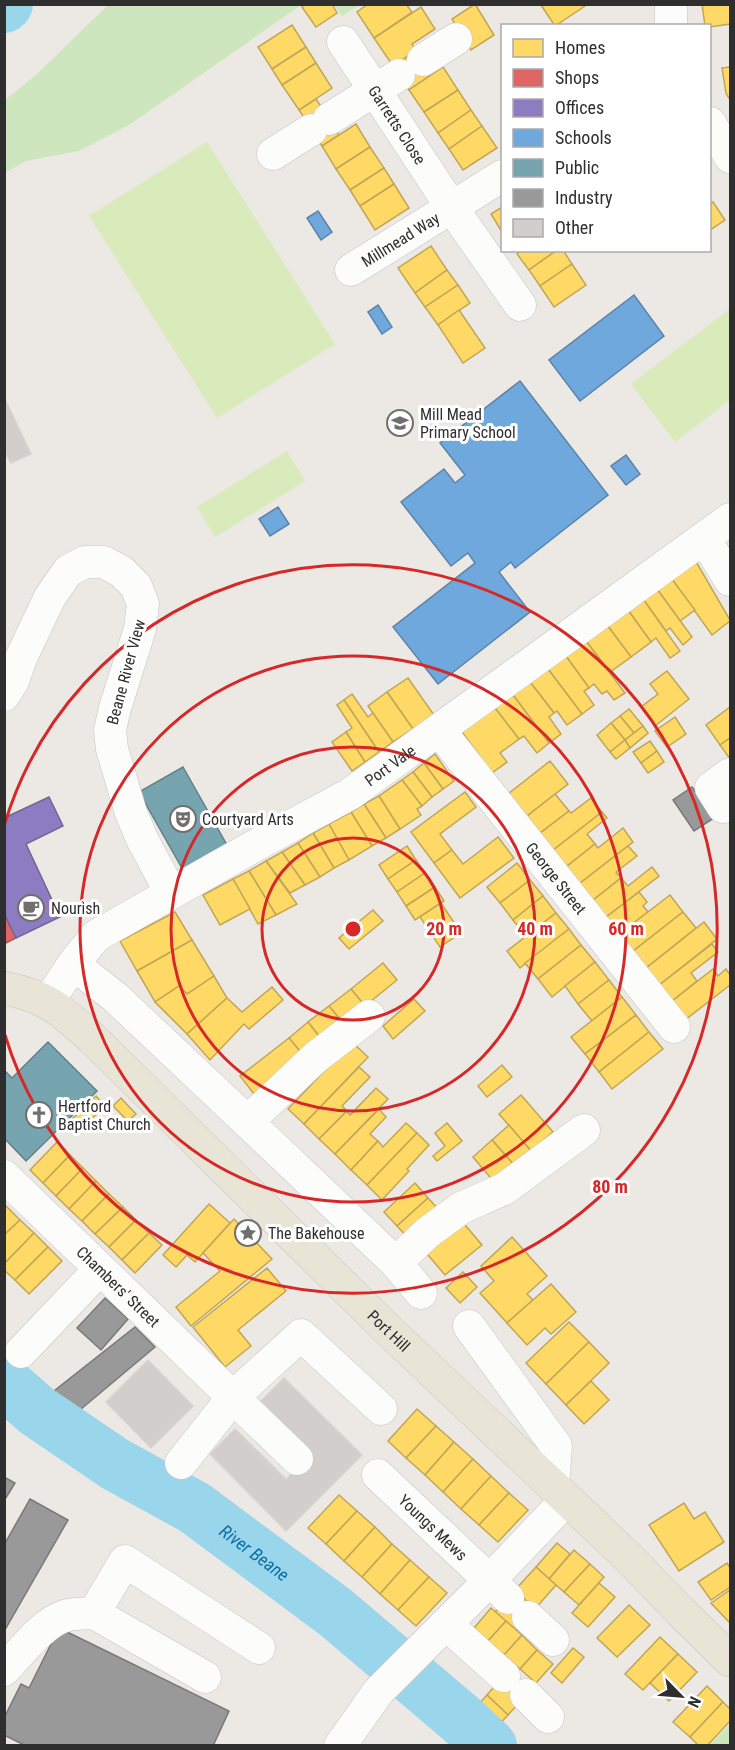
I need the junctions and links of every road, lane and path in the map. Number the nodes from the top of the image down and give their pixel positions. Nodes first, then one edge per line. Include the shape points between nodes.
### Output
1 (671, 4) edge
2 (671, 24) edge
3 (456, 39) dead end
4 (343, 42) dead end
5 (399, 75) junction
6 (711, 125) edge
7 (273, 154) dead end
8 (730, 157) edge
9 (501, 177) edge
10 (452, 208) junction
11 (351, 270) dead end
12 (520, 305) dead end
13 (730, 519) edge
14 (704, 538) junction
15 (730, 580) edge
16 (4, 695) edge
17 (439, 730) junction
18 (730, 774) edge
19 (723, 807) dead end
20 (171, 893) junction
21 (73, 964) junction
22 (4, 988) edge
23 (48, 1002) junction
24 (369, 1016) dead end
25 (674, 1027) dead end
26 (247, 1122) junction
27 (585, 1130) dead end
28 (4, 1176) edge
29 (396, 1263) junction
30 (100, 1269) junction
31 (421, 1293) dead end
32 (469, 1326) dead end
33 (21, 1352) dead end
34 (234, 1396) junction
35 (381, 1409) dead end
36 (297, 1459) dead end
37 (181, 1463) dead end
38 (378, 1475) dead end
39 (560, 1492) junction
40 (508, 1599) junction
41 (94, 1613) junction
42 (446, 1624) junction
43 (553, 1640) dead end
44 (259, 1648) dead end
45 (730, 1660) edge
46 (4, 1670) edge
47 (206, 1677) dead end
48 (549, 1717) dead end
49 (340, 1746) edge

1 - 2 street
3 - 5 street
4 - 5 street, Garretts Close
5 - 7 street
5 - 10 street, Garretts Close
6 - 8 street
9 - 10 street, Millmead Way
10 - 11 street, Millmead Way
10 - 12 street, Millmead Way
13 - 14 street, Port Vale
14 - 15 street
14 - 17 street, Port Vale
16 - 20 street, Beane River View via 50,597 68,571 85,562 104,562 136,586 142,604 140,629 112,719 112,750 131,813
17 - 20 street, Port Vale via 350,794
17 - 25 street, George Street
18 - 19 street via 711,788
20 - 21 street, Port Vale via 96,936
21 - 23 street, Port Vale
21 - 26 street via 115,997
22 - 23 main road, Port Hill
23 - 39 main road, Port Hill via 92,1038 385,1327
24 - 26 street via 316,1058
26 - 29 street
27 - 29 street via 504,1189 461,1208
28 - 30 street, Chambers' Street
29 - 31 street
30 - 33 street
30 - 34 street, Chambers' Street
32 - 39 street via 556,1446
34 - 35 street via 301,1335
34 - 36 street, Chambers' Street
34 - 37 street
38 - 40 street, Youngs Mews
39 - 40 street
39 - 45 main road, Port Hill
40 - 42 street
40 - 43 street, Youngs Mews
41 - 44 street via 125,1561
41 - 46 street via 65,1616 51,1624
41 - 47 street
42 - 48 street
42 - 49 street via 378,1692

